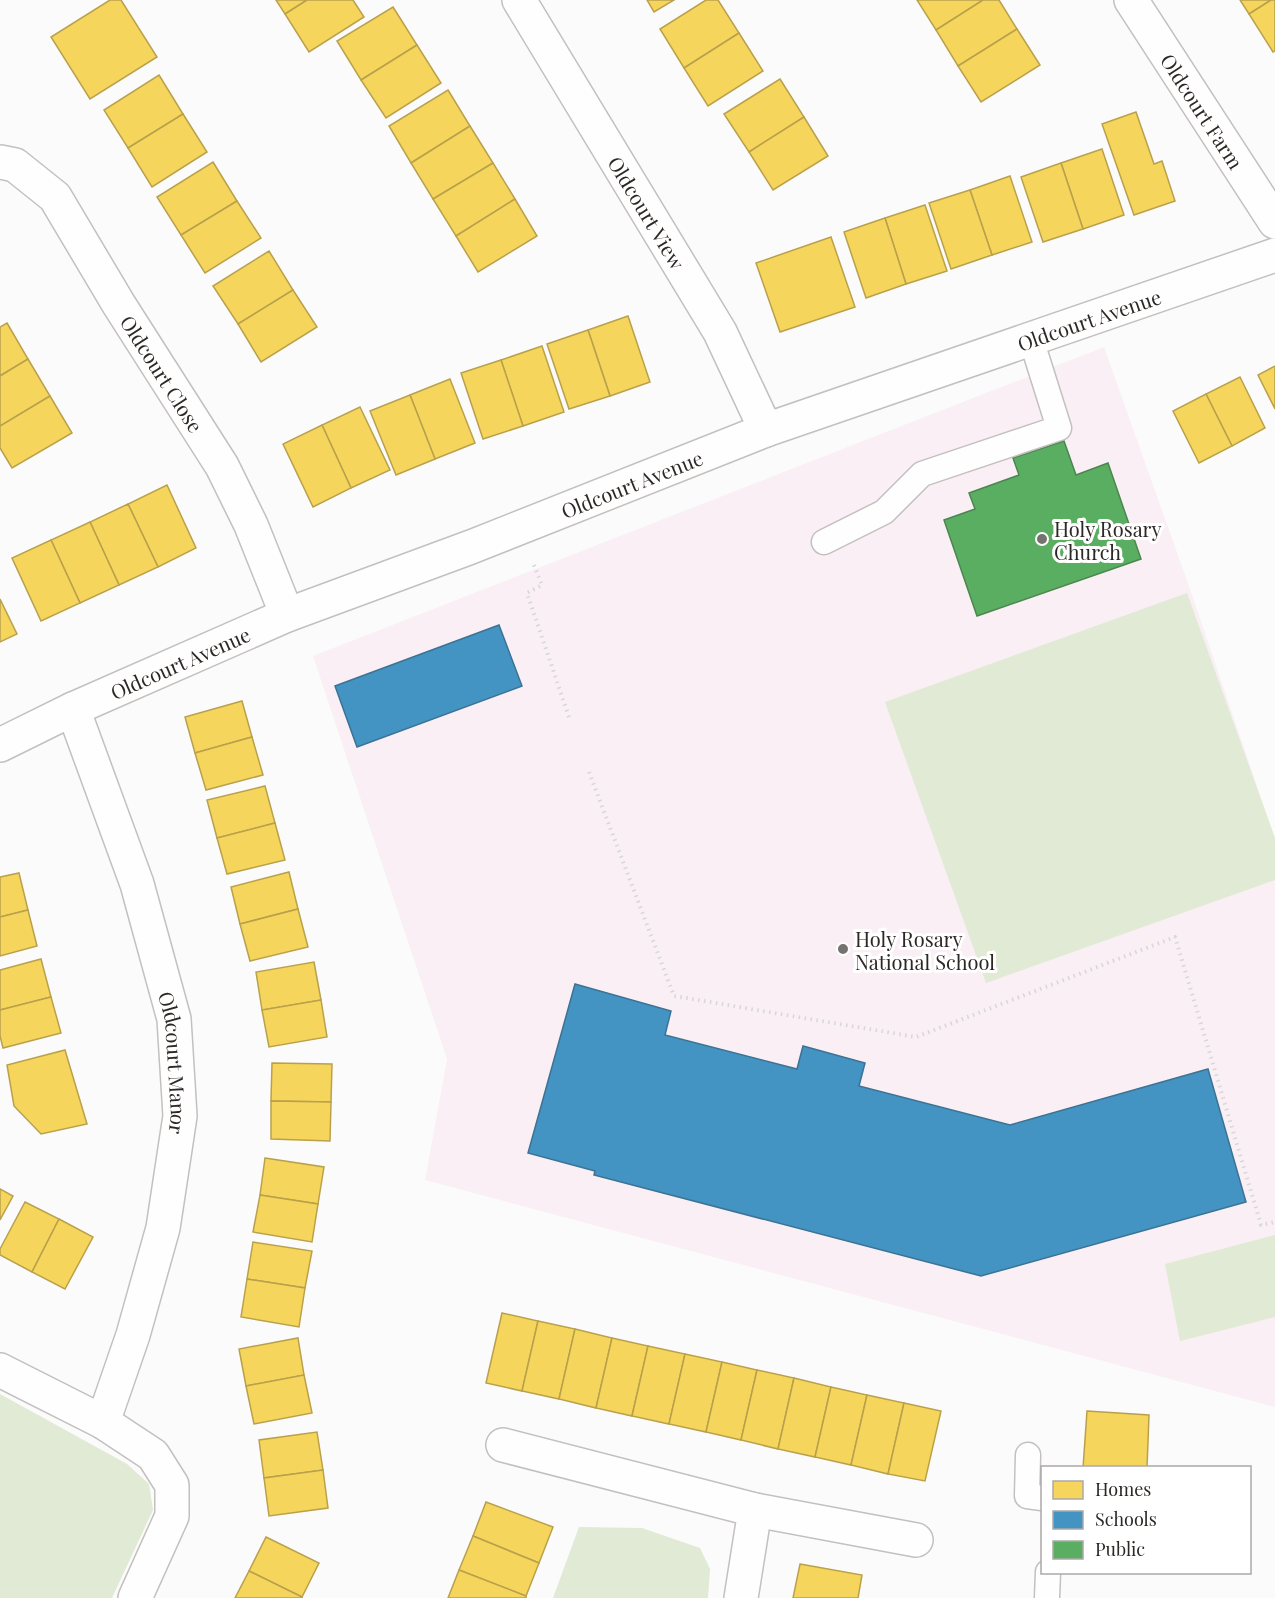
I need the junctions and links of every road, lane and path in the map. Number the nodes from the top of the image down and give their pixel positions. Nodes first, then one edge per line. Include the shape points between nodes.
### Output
1 (519, 0) edge
2 (1131, 0) edge
3 (0, 162) edge
4 (1275, 222) edge
5 (1275, 255) edge
6 (1031, 339) junction
7 (766, 430) junction
8 (824, 542) dead end
9 (533, 562) dead end
10 (287, 615) junction
11 (73, 709) junction
12 (570, 720) dead end
13 (0, 745) edge
14 (589, 772) dead end
15 (1275, 1222) edge
16 (0, 1370) edge
17 (103, 1422) junction
18 (503, 1445) dead end
19 (1028, 1455) dead end
20 (1041, 1498) edge
21 (755, 1510) junction
22 (916, 1540) dead end
23 (1048, 1574) edge
24 (135, 1598) edge
25 (741, 1598) edge
26 (1047, 1598) edge

1 - 7 street, Oldcourt View via 720,332
2 - 4 street, Oldcourt Farm
3 - 10 street, Oldcourt Close via 15,165 55,197 222,466
5 - 6 street, Oldcourt Avenue
6 - 7 street, Oldcourt Avenue
6 - 8 lane via 1059,428 922,474 884,512
7 - 10 street, Oldcourt Avenue
9 - 12 path via 542,585 527,592
10 - 11 street, Oldcourt Avenue
11 - 13 street, Oldcourt Avenue
11 - 17 street, Oldcourt Manor via 137,884 174,1019 180,1116 163,1228
14 - 15 path via 674,996 916,1037 1175,937 1261,1225
16 - 17 street
17 - 24 street via 153,1455 172,1485 172,1516
18 - 21 street
19 - 20 lane via 1027,1496
21 - 22 street
21 - 25 street
23 - 26 lane

